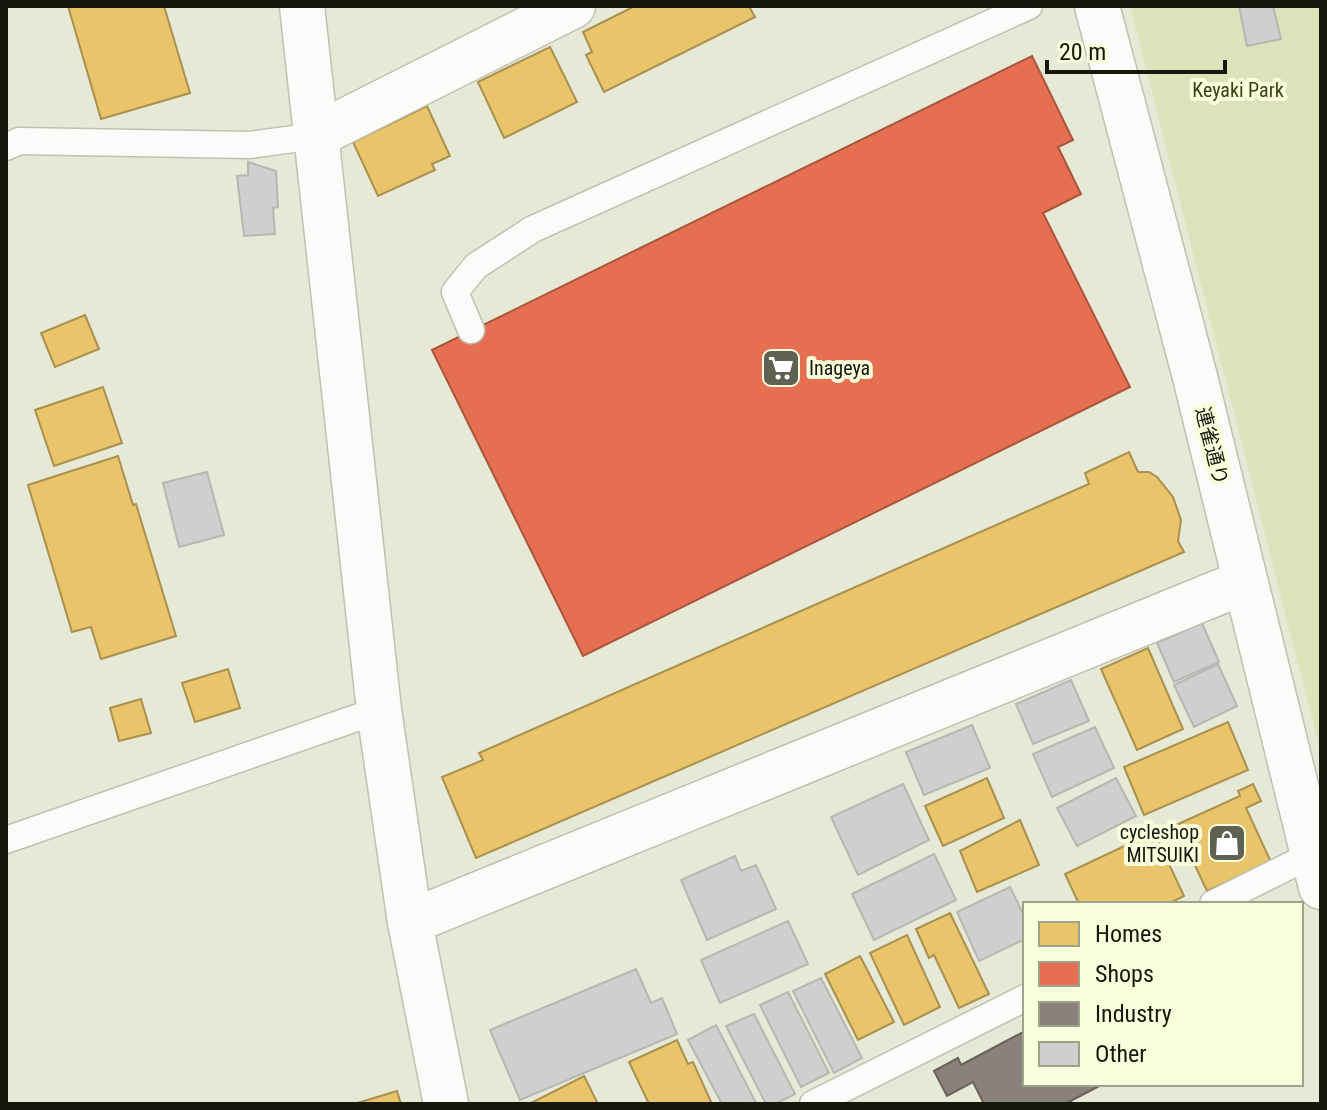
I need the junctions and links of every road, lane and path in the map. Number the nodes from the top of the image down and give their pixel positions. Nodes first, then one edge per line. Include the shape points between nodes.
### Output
1 (302, 6) edge
2 (573, 6) edge
3 (1029, 6) edge
4 (1097, 6) edge
5 (315, 136) junction
6 (6, 147) edge
7 (471, 330) dead end
8 (1244, 582) junction
9 (379, 710) junction
10 (6, 840) edge
11 (1317, 870) edge
12 (1219, 902) edge
13 (410, 922) junction
14 (1023, 999) edge
15 (446, 1104) edge
16 (813, 1104) edge

1 - 5 street
2 - 5 street
3 - 7 lane via 533,229 476,266 455,292
4 - 8 street, 連雀通り
5 - 6 lane via 249,145 19,141
5 - 9 street
8 - 11 street, 連雀通り
8 - 13 street
9 - 10 lane
9 - 13 street
11 - 12 lane
13 - 15 street
14 - 16 lane

